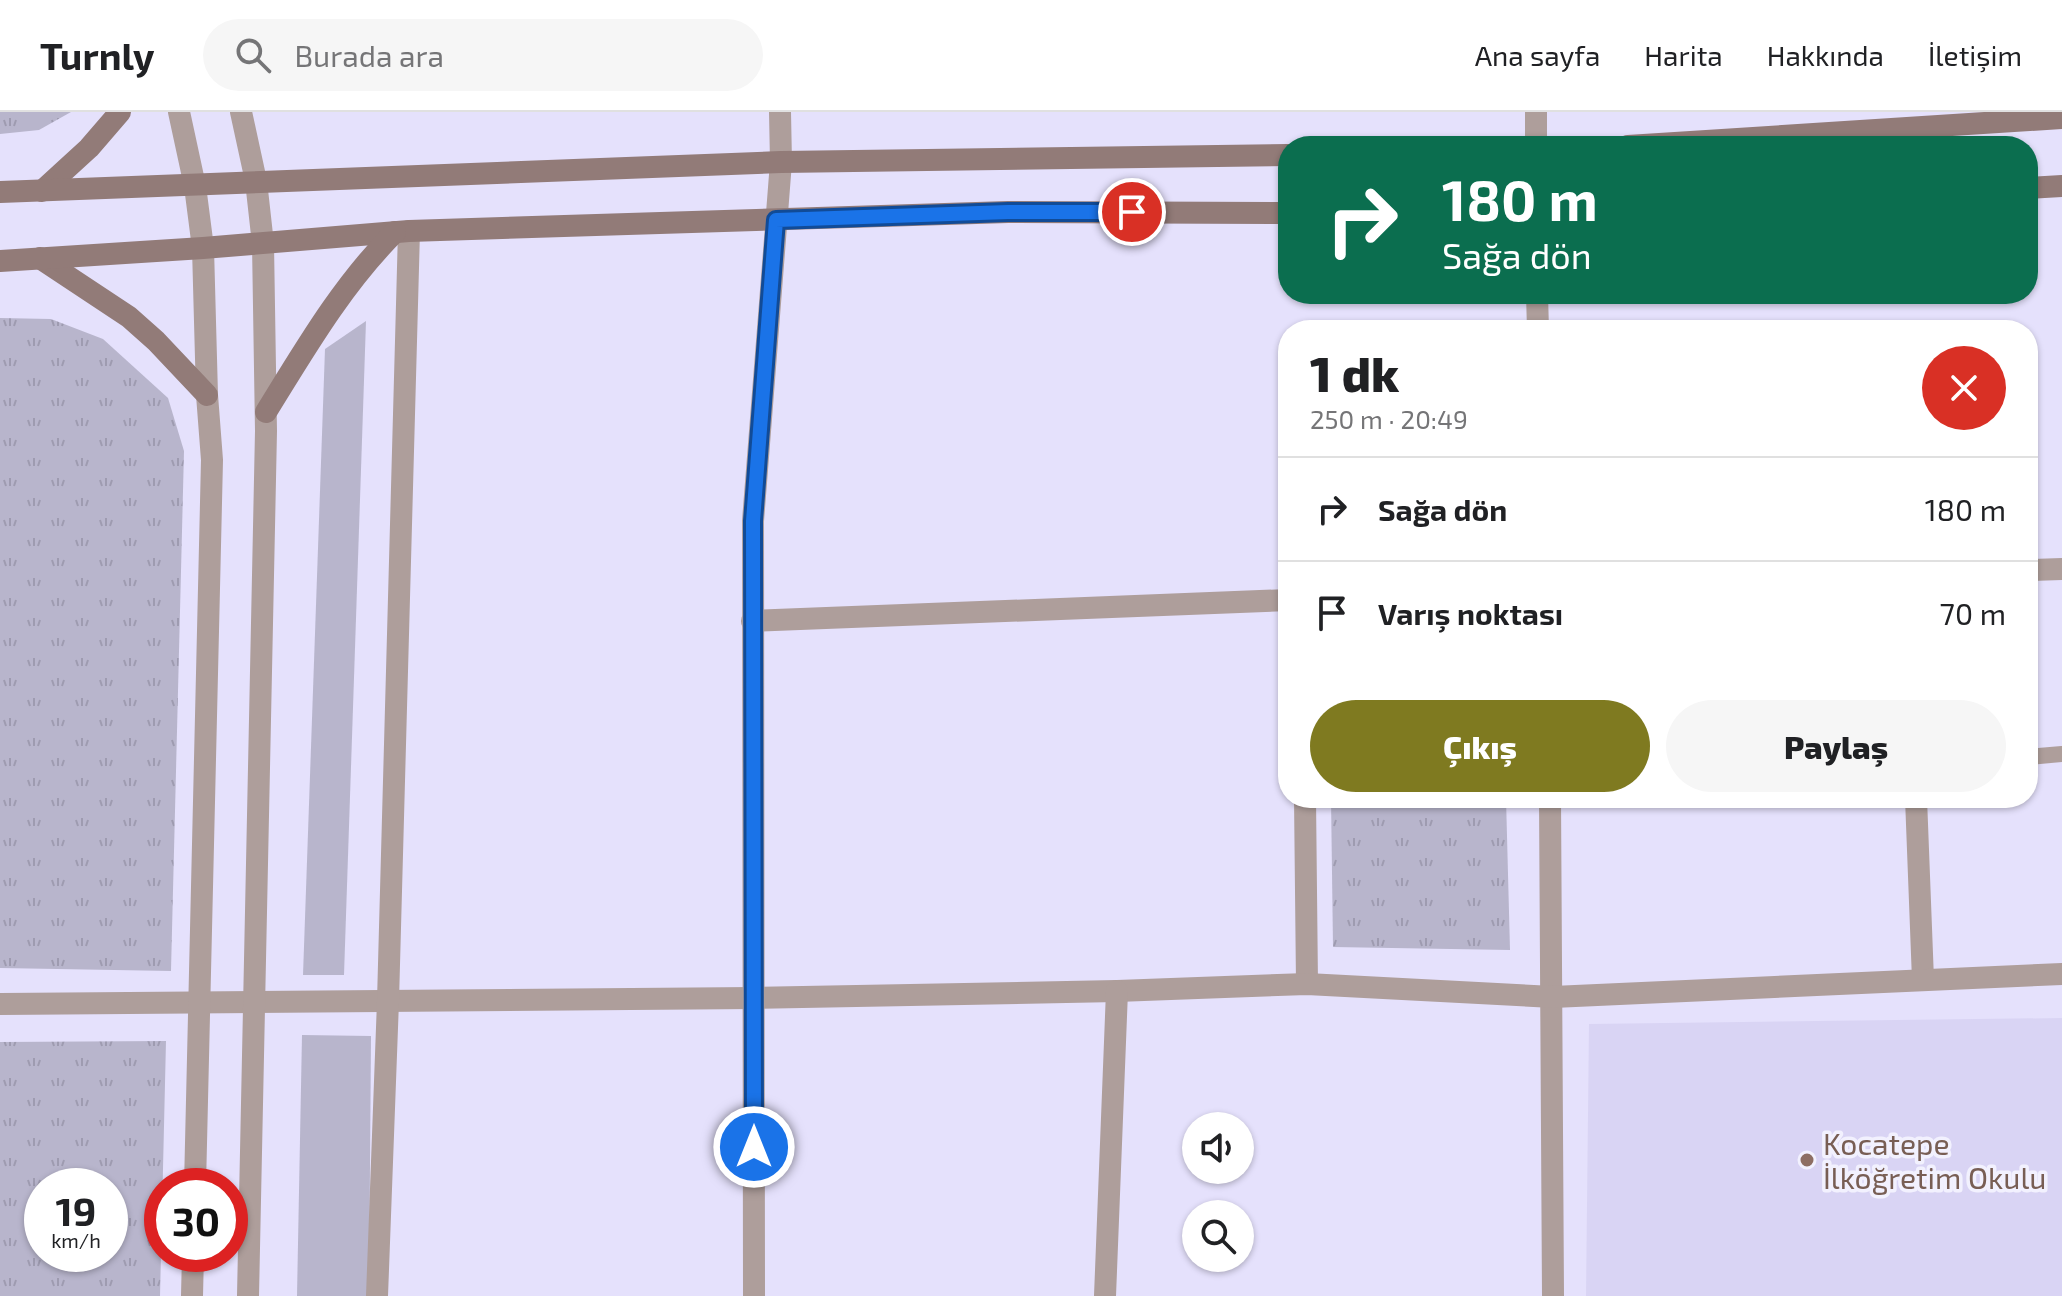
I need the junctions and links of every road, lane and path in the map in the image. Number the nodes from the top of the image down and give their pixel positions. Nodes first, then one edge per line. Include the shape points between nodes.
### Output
1 (120, 112) edge
2 (179, 112) edge
3 (241, 112) edge
4 (780, 112) edge
5 (1536, 112) edge
6 (2062, 118) edge
7 (1536, 136) edge
8 (1783, 136) edge
9 (1278, 155) edge
10 (781, 162) junction
11 (256, 181) junction
12 (195, 186) junction
13 (2062, 186) edge
14 (2038, 187) edge
15 (42, 191) junction
16 (0, 192) edge
17 (1278, 213) edge
18 (776, 220) junction
19 (402, 231) junction
20 (263, 244) junction
21 (203, 248) junction
22 (40, 258) junction
23 (0, 261) edge
24 (207, 395) junction
25 (266, 412) junction
26 (2062, 569) edge
27 (2038, 570) edge
28 (1278, 600) edge
29 (752, 621) junction
30 (2062, 754) edge
31 (2038, 756) edge
32 (1305, 808) edge
33 (1550, 808) edge
34 (1916, 808) edge
35 (2062, 974) edge
36 (1923, 980) junction
37 (1307, 984) junction
38 (1117, 991) junction
39 (1553, 997) junction
40 (754, 998) junction
41 (256, 1000) junction
42 (201, 1001) junction
43 (388, 1001) junction
44 (0, 1004) edge
45 (196, 1168) edge
46 (193, 1272) edge
47 (192, 1296) edge
48 (248, 1296) edge
49 (377, 1296) edge
50 (754, 1296) edge
51 (1105, 1296) edge
52 (1553, 1296) edge

1 - 15 main road
2 - 12 street
3 - 11 street
4 - 10 street
5 - 7 street
6 - 8 main road
9 - 10 main road
10 - 11 main road
10 - 18 street
11 - 12 main road
11 - 20 street
12 - 15 main road
12 - 21 street
13 - 14 main road
15 - 16 main road
17 - 18 main road via 1008,212
18 - 19 main road
18 - 29 street via 754,506
19 - 20 main road
19 - 25 main road via 366,261 342,292
19 - 43 street
20 - 21 main road
20 - 25 street
21 - 22 main road
21 - 24 street
22 - 23 main road
22 - 24 main road via 129,317
24 - 42 street via 212,460
25 - 41 street
26 - 27 street
28 - 29 street
29 - 40 street
30 - 31 lane
32 - 37 street
33 - 39 street
34 - 36 street
35 - 36 street
36 - 39 street
37 - 38 street
37 - 39 street
38 - 40 street
38 - 51 street
39 - 52 street
40 - 43 street
40 - 50 street
41 - 42 street
41 - 43 street
41 - 48 street
42 - 44 street
42 - 45 street
43 - 49 street
46 - 47 street

